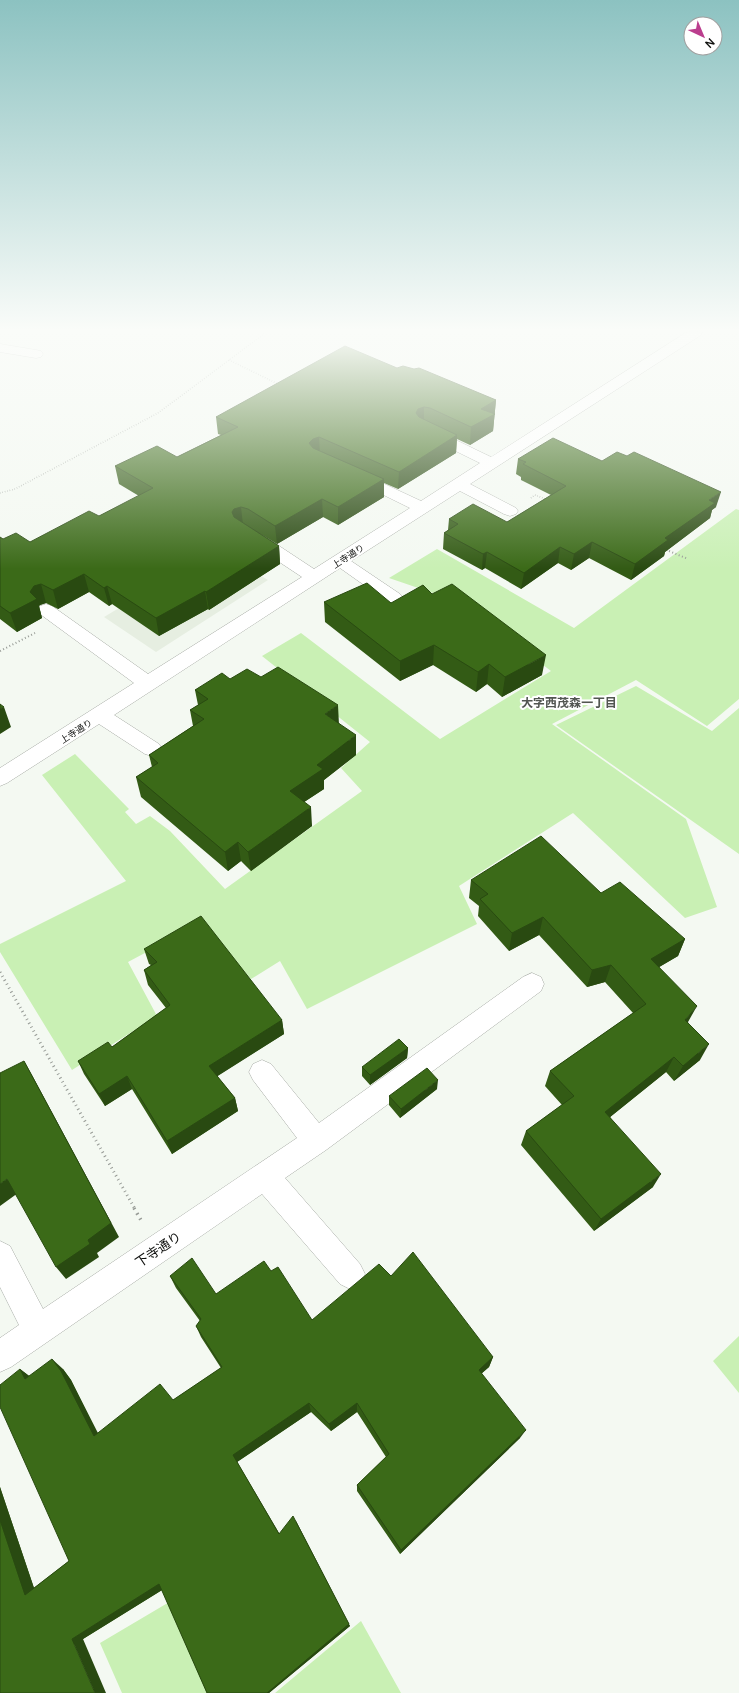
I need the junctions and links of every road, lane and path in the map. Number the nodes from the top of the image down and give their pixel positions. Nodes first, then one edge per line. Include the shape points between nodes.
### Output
1 (161, 411) edge
2 (581, 411) edge
3 (424, 430) edge
4 (492, 463) junction
5 (348, 473) edge
6 (458, 484) junction
7 (0, 493) edge
8 (549, 500) edge
9 (422, 508) junction
10 (510, 511) joint
11 (244, 531) edge
12 (660, 547) edge
13 (688, 559) dead end
14 (340, 561) junction
15 (314, 578) junction
16 (394, 598) dead end
17 (53, 615) joint
18 (0, 651) edge
19 (149, 684) junction
20 (100, 715) junction
21 (152, 749) dead end
22 (0, 778) edge
23 (0, 972) edge
24 (532, 984) dead end
25 (262, 1072) dead end
26 (316, 1141) junction
27 (264, 1176) junction
28 (158, 1249) junction
29 (0, 1256) edge
30 (350, 1274) dead end
31 (38, 1330) junction
32 (0, 1356) edge

1 - 7 path via 15,489
2 - 4 street, 上寺通り via 538,441
3 - 4 street
4 - 6 street, 上寺通り
5 - 9 street
6 - 9 street, 上寺通り
6 - 10 street
8 - 10 path via 535,495
9 - 14 street, 上寺通り
11 - 15 street
12 - 13 path
14 - 15 street, 上寺通り
14 - 16 street
15 - 19 street, 上寺通り
17 - 18 path
17 - 19 street
19 - 20 street, 上寺通り
20 - 21 street
20 - 22 street, 上寺通り
23 - 28 path
24 - 26 street, 下寺通り
25 - 26 street
26 - 27 street, 下寺通り
27 - 28 street, 下寺通り
27 - 30 street
28 - 31 street, 下寺通り
29 - 31 street
31 - 32 street, 下寺通り

